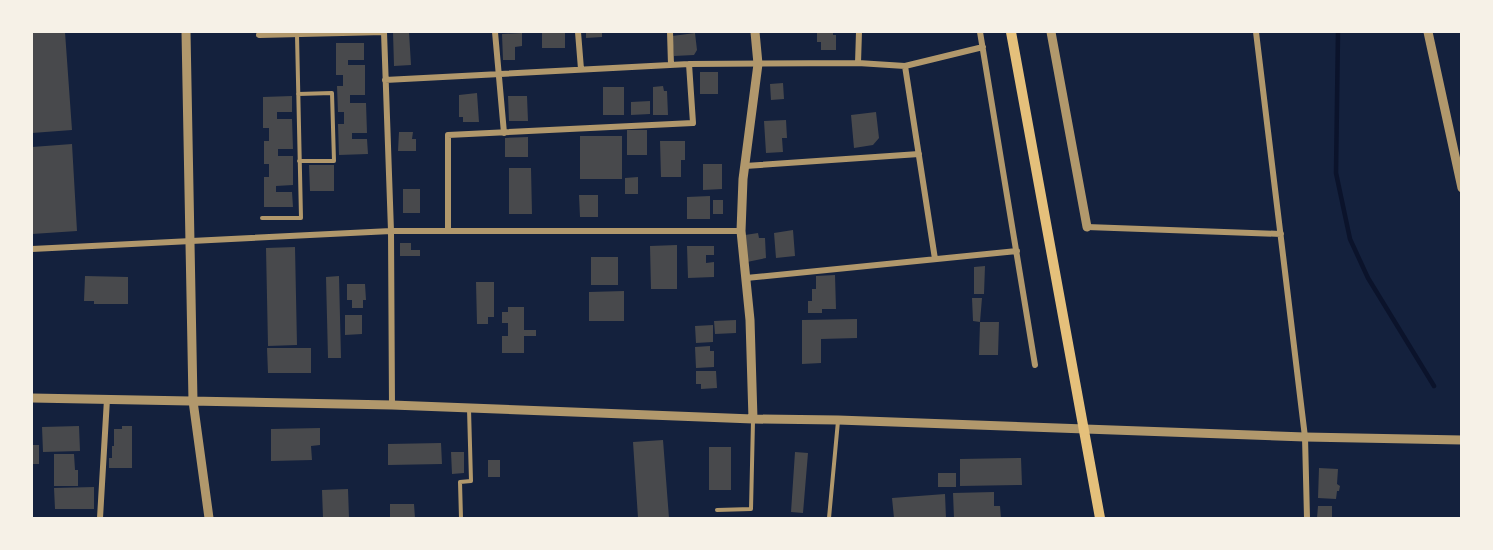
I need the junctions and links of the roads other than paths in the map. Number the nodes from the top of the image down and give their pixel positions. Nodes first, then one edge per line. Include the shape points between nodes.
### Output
1 (186, 32) edge
2 (260, 32) edge
3 (384, 32) edge
4 (495, 32) edge
5 (578, 32) edge
6 (670, 32) edge
7 (755, 32) edge
8 (859, 32) edge
9 (980, 32) edge
10 (1011, 32) edge
11 (1051, 32) edge
12 (1256, 32) edge
13 (1428, 32) edge
14 (297, 34) junction
15 (983, 48) junction
16 (858, 63) junction
17 (689, 64) junction
18 (758, 64) junction
19 (671, 65) junction
20 (905, 66) junction
21 (581, 69) junction
22 (498, 73) junction
23 (386, 80) junction
24 (298, 94) junction
25 (504, 132) junction
26 (919, 154) junction
27 (299, 161) junction
28 (745, 166) junction
29 (1461, 188) edge
30 (262, 218) dead end
31 (1087, 227) joint
32 (391, 231) junction
33 (448, 231) junction
34 (741, 231) junction
35 (1281, 234) junction
36 (189, 240) junction
37 (32, 249) edge
38 (1017, 251) junction
39 (935, 259) junction
40 (746, 278) junction
41 (1035, 365) dead end
42 (32, 398) edge
43 (107, 399) junction
44 (193, 402) junction
45 (392, 405) junction
46 (469, 408) junction
47 (753, 419) junction
48 (838, 420) junction
49 (1083, 428) junction
50 (1305, 437) junction
51 (1461, 440) edge
52 (717, 510) dead end
53 (100, 519) edge
54 (209, 519) edge
55 (461, 519) edge
56 (829, 519) edge
57 (1100, 519) edge
58 (1307, 519) edge

1 - 36 street
2 - 14 street
3 - 14 street
3 - 23 street
4 - 22 street
5 - 21 street
6 - 19 street
7 - 18 street
8 - 16 street
9 - 15 street
10 - 49 main road
11 - 31 street
12 - 35 street
13 - 29 street
14 - 24 lane
15 - 20 street
15 - 38 street
16 - 18 street
16 - 20 street
17 - 18 street
17 - 19 street
17 - 25 street via 693,123
18 - 28 street
19 - 21 street
20 - 26 street
21 - 22 street
22 - 23 street
22 - 25 street
23 - 32 street
24 - 27 lane
24 - 27 lane via 332,93 334,161
25 - 33 street via 448,135
26 - 28 street
26 - 39 street
27 - 30 lane via 301,218
28 - 34 street
31 - 35 street
32 - 33 street
32 - 36 street
32 - 45 street
33 - 34 street
34 - 40 street
35 - 50 street
36 - 37 street
36 - 44 street
38 - 39 street
38 - 41 street
39 - 40 street
40 - 47 street
42 - 43 street
43 - 44 street
43 - 53 street
44 - 45 street
44 - 54 street
45 - 46 street
46 - 47 street
46 - 55 lane via 471,482 460,482
47 - 48 street
47 - 52 lane via 751,509
48 - 49 street
48 - 56 lane
49 - 50 street
49 - 57 main road
50 - 51 street
50 - 58 street

